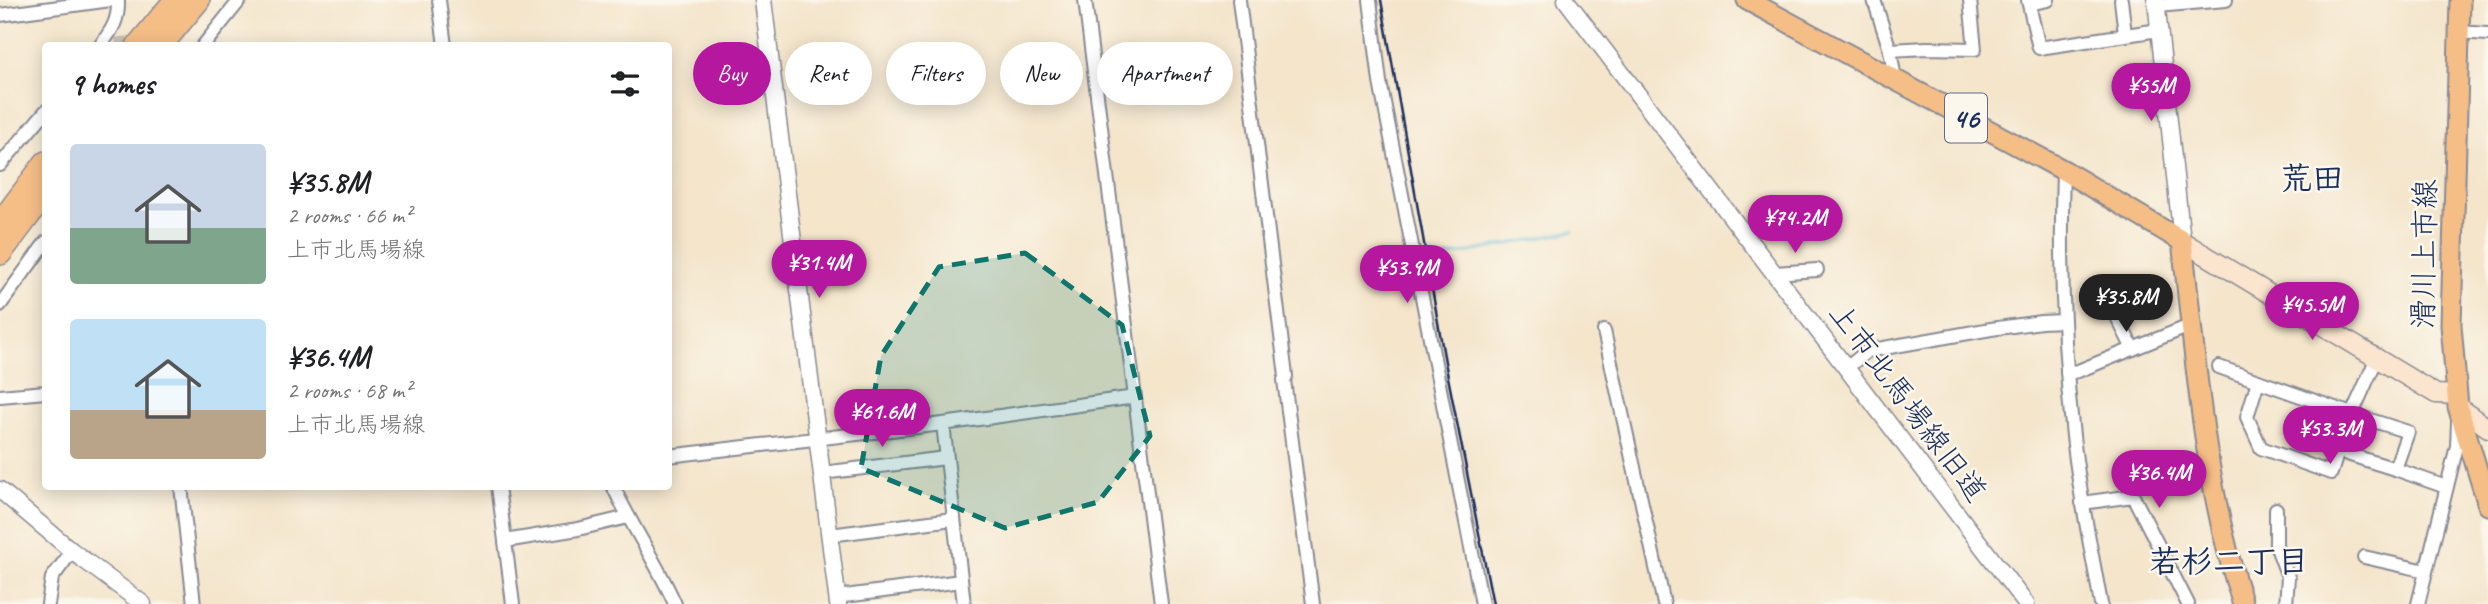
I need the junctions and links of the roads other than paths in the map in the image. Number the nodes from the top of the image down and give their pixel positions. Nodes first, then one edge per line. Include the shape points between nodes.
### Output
1 (111, 0) edge
2 (118, 0) edge
3 (176, 0) edge
4 (198, 0) edge
5 (240, 0) edge
6 (439, 0) edge
7 (763, 0) edge
8 (1085, 0) edge
9 (1239, 0) edge
10 (1370, 0) edge
11 (1566, 0) edge
12 (1747, 0) edge
13 (1874, 0) edge
14 (1970, 0) edge
15 (2048, 0) edge
16 (2121, 0) edge
17 (2226, 0) edge
18 (2460, 0) edge
19 (2028, 2) edge
20 (2156, 3) edge
21 (0, 15) edge
22 (2159, 30) junction
23 (2459, 33) junction
24 (2125, 34) junction
25 (2488, 34) edge
26 (124, 37) edge
27 (163, 42) edge
28 (206, 42) edge
29 (444, 42) edge
30 (1890, 50) junction
31 (1895, 79) junction
32 (42, 116) edge
33 (0, 165) edge
34 (42, 168) edge
35 (2063, 170) junction
36 (42, 197) edge
37 (0, 224) edge
38 (2182, 241) junction
39 (42, 248) edge
40 (0, 253) edge
41 (1817, 270) dead end
42 (1774, 273) junction
43 (0, 306) edge
44 (2118, 319) dead end
45 (2064, 321) junction
46 (2192, 326) junction
47 (1604, 331) dead end
48 (2133, 349) junction
49 (2377, 358) junction
50 (2219, 367) dead end
51 (1847, 368) junction
52 (2067, 373) junction
53 (2258, 382) junction
54 (42, 392) edge
55 (0, 396) edge
56 (1135, 397) junction
57 (2457, 401) junction
58 (2352, 414) junction
59 (2488, 414) edge
60 (943, 424) junction
61 (2488, 428) edge
62 (818, 437) junction
63 (2338, 451) junction
64 (672, 455) edge
65 (946, 458) junction
66 (2395, 469) junction
67 (822, 473) junction
68 (2446, 487) junction
69 (0, 490) edge
70 (181, 490) edge
71 (499, 490) edge
72 (615, 490) edge
73 (2082, 503) junction
74 (2488, 505) edge
75 (2276, 509) dead end
76 (628, 517) junction
77 (953, 519) junction
78 (830, 535) junction
79 (505, 541) junction
80 (72, 551) junction
81 (2364, 557) dead end
82 (2426, 571) junction
83 (961, 581) junction
84 (837, 601) edge
85 (48, 604) edge
86 (143, 604) edge
87 (194, 604) edge
88 (513, 604) edge
89 (675, 604) edge
90 (964, 604) edge
91 (1161, 604) edge
92 (1313, 604) edge
93 (1482, 604) edge
94 (1664, 604) edge
95 (2026, 604) edge
96 (2101, 604) edge
97 (2189, 604) edge
98 (2243, 604) edge
99 (2286, 604) edge
100 (2418, 604) edge

1 - 21 street
2 - 26 street
3 - 26 highway
4 - 27 highway
5 - 28 street
6 - 29 street
7 - 62 street
8 - 56 street
9 - 92 street
10 - 93 street via 1380,82
11 - 42 street, 上市北馬場線旧道
12 - 31 main road, 46
13 - 30 street
14 - 30 street via 1975,49
15 - 19 street
16 - 24 street
17 - 20 street
18 - 23 main road, 滑川上市線
19 - 24 street via 2039,48
20 - 22 street
22 - 24 street
22 - 38 street
23 - 25 street
23 - 57 main road, 滑川上市線 via 2451,325
30 - 31 street
31 - 35 main road, 46
32 - 33 street
34 - 37 highway
35 - 38 main road, 46
35 - 45 street via 2060,247
36 - 40 highway
38 - 46 main road
38 - 49 main road
39 - 43 street
41 - 42 street
42 - 51 street, 上市北馬場線旧道
44 - 48 street
45 - 51 street via 1867,351
45 - 52 street
46 - 48 street
46 - 98 main road via 2212,484
47 - 94 street
48 - 52 street
49 - 57 main road
49 - 58 street
50 - 53 street
51 - 95 street, 上市北馬場線旧道
52 - 73 street
53 - 58 street
53 - 63 street via 2247,417 2261,448 2331,473
54 - 55 street
56 - 60 street
56 - 91 street
57 - 59 street via 2476,419
57 - 61 main road
57 - 68 street via 2457,446
57 - 74 main road, 滑川上市線
58 - 63 street
58 - 66 street via 2408,432
60 - 62 street
60 - 65 street
62 - 64 street
62 - 67 street
63 - 66 street
65 - 67 street
65 - 77 street
66 - 68 street
67 - 78 street
68 - 82 street
69 - 80 street
70 - 87 street
71 - 79 street
72 - 76 street
73 - 96 street
73 - 97 street via 2133,496
75 - 99 street via 2276,545 2288,576
76 - 79 street
76 - 89 street
77 - 78 street
77 - 83 street
78 - 84 street
79 - 88 street
80 - 85 street via 52,578
80 - 86 street
81 - 82 street
82 - 100 street
83 - 84 street
83 - 90 street

